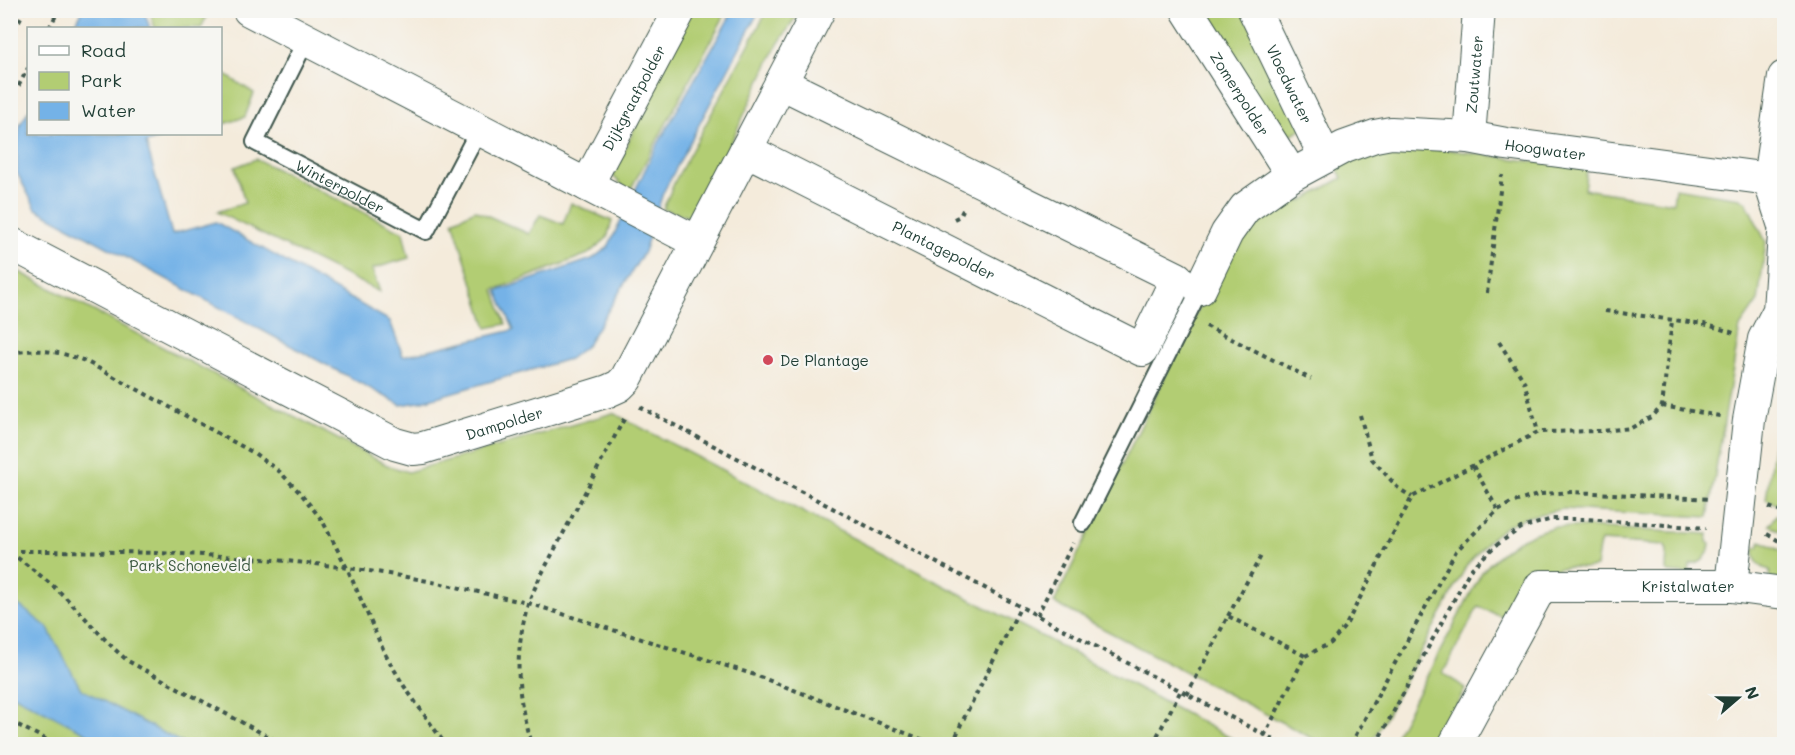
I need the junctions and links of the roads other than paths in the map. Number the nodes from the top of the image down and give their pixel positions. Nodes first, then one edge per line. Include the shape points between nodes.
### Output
1 (249, 10) edge
2 (680, 10) edge
3 (819, 10) edge
4 (1187, 10) edge
5 (1254, 10) edge
6 (1479, 10) edge
7 (299, 27) edge
8 (1785, 77) edge
9 (781, 83) junction
10 (479, 130) junction
11 (1468, 137) junction
12 (746, 150) junction
13 (1325, 157) junction
14 (1292, 175) junction
15 (1769, 179) junction
16 (587, 185) junction
17 (1785, 226) edge
18 (1785, 234) edge
19 (697, 242) junction
20 (10, 243) edge
21 (1189, 283) junction
22 (1153, 355) junction
23 (1083, 523) road end
24 (1731, 586) junction
25 (1785, 593) edge
26 (1455, 744) edge

1 - 7 street
2 - 16 street, Dijkgraafpolder
3 - 9 street, Dampolder
4 - 14 street, Zomerpolder
5 - 13 street, Vloedwater
6 - 11 street, Zoutwater
7 - 10 street
7 - 10 lane, Winterpolder via 255,142 265,148 426,231
8 - 15 street
9 - 12 street, Dampolder
9 - 21 street
10 - 16 street
11 - 13 street, Hoogwater via 1391,133 1359,141
11 - 15 street, Hoogwater
12 - 19 street, Dampolder
12 - 22 street, Plantagepolder
13 - 14 street
14 - 21 street via 1245,208
15 - 17 street
16 - 19 street
18 - 24 street, Kristalwater via 1779,310 1764,339 1749,420
19 - 20 street, Dampolder via 631,370 618,386 621,397 423,448 395,444
21 - 22 street
22 - 23 lane
24 - 25 street
24 - 26 street, Kristalwater via 1541,586

